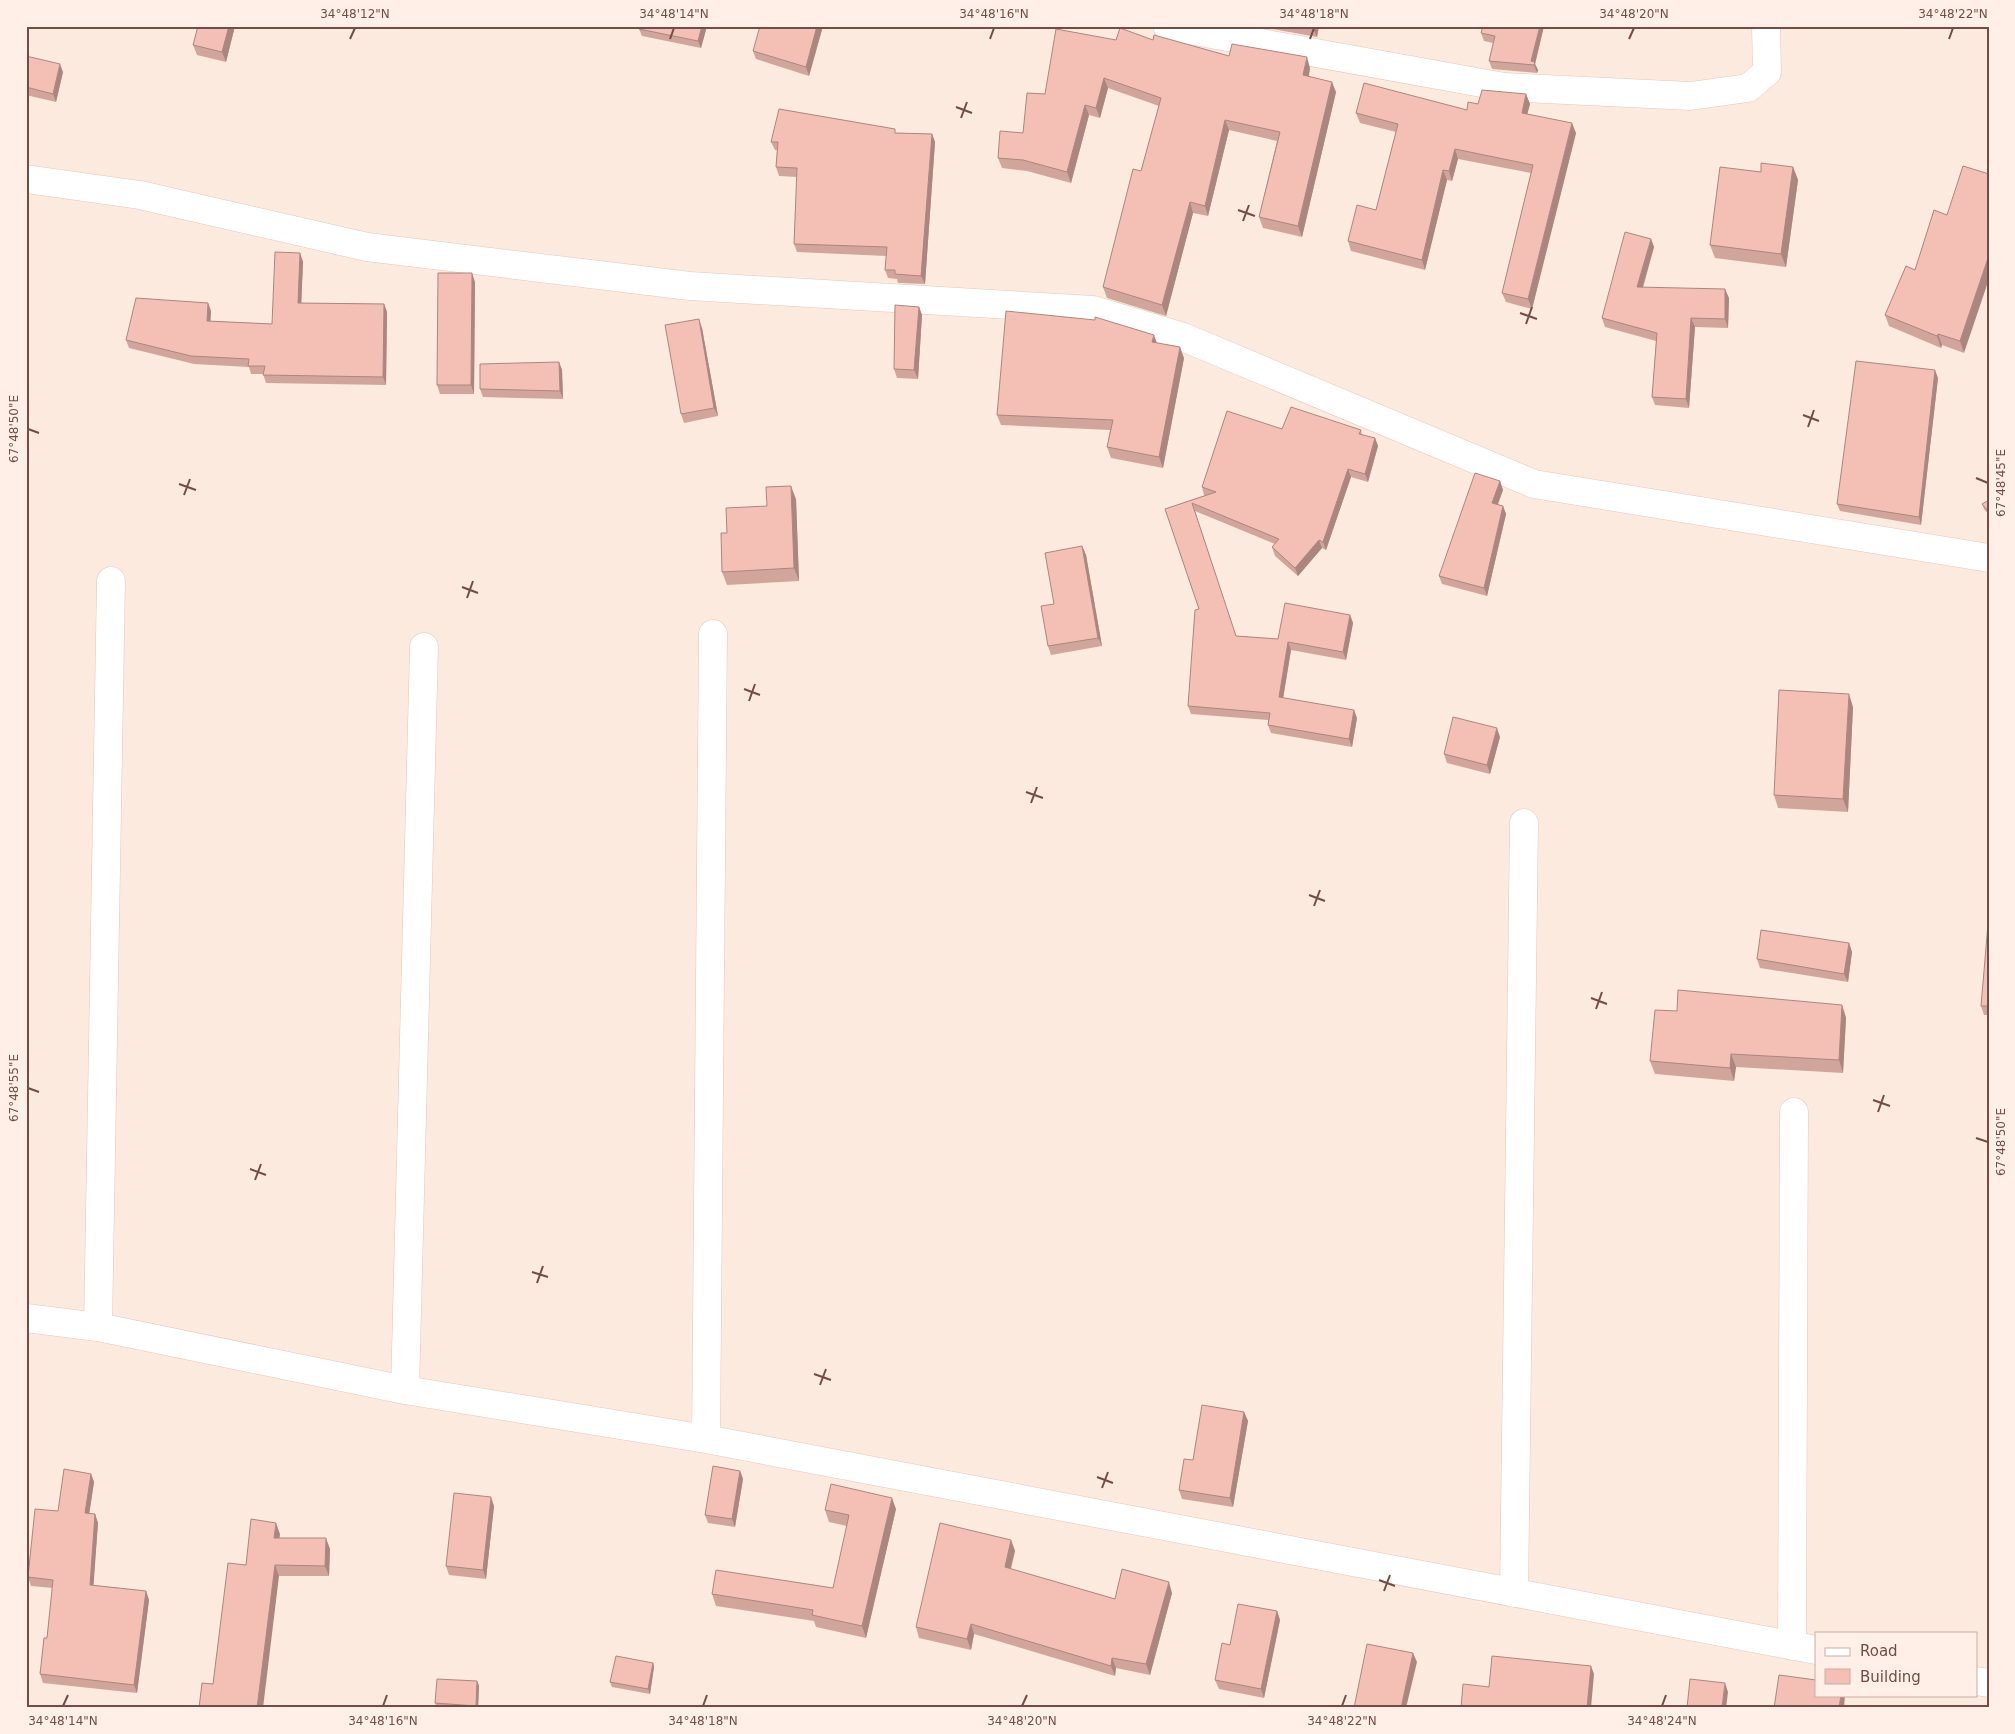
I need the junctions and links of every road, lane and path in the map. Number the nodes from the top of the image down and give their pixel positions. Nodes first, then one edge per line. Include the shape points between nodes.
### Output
1 (1167, 26) edge
2 (1766, 26) edge
3 (26, 179) edge
4 (1989, 558) edge
5 (111, 581) dead end
6 (713, 634) dead end
7 (424, 647) dead end
8 (1524, 823) dead end
9 (1794, 1112) dead end
10 (26, 1318) edge
11 (98, 1327) junction
12 (405, 1390) junction
13 (706, 1439) junction
14 (1514, 1593) junction
15 (1804, 1648) edge

1 - 2 street via 1504,88 1690,96 1748,88 1767,72
3 - 4 street via 140,195 376,248 690,286 1092,310 1184,337 1534,484
5 - 11 street
6 - 13 street
7 - 12 street
8 - 14 street
9 - 15 street
10 - 11 street
11 - 12 street
12 - 13 street
13 - 14 street
14 - 15 street

